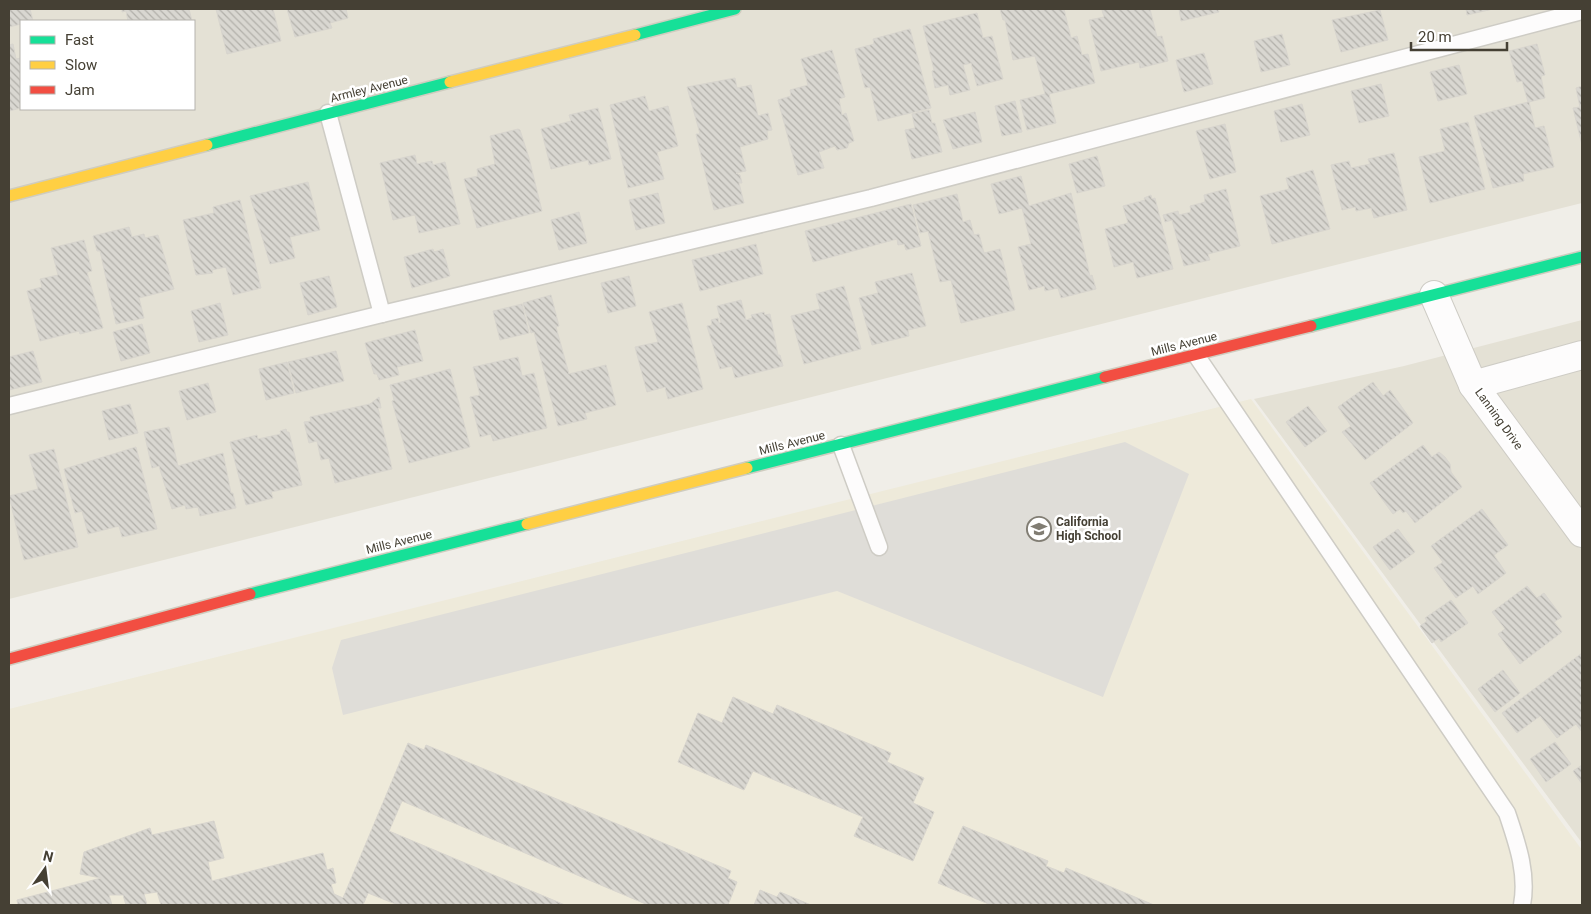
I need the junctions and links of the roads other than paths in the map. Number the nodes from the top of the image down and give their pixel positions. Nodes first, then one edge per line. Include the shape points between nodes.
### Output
1 (735, 9) edge
2 (1582, 11) edge
3 (328, 114) junction
4 (9, 196) edge
5 (1582, 257) edge
6 (1434, 295) junction
7 (382, 314) junction
8 (1196, 355) junction
9 (1582, 355) edge
10 (1473, 385) junction
11 (9, 406) edge
12 (841, 445) junction
13 (1582, 533) edge
14 (879, 547) dead end
15 (9, 659) edge
16 (1522, 905) edge

1 - 3 main road, Armley Avenue
2 - 7 lane via 871,198
3 - 4 main road, Armley Avenue
3 - 7 lane
5 - 6 main road, Mills Avenue
6 - 8 main road, Mills Avenue
6 - 10 street, Lanning Drive
7 - 11 lane
8 - 12 main road, Mills Avenue
8 - 16 lane via 1507,813 1521,854
9 - 10 street
10 - 13 street, Lanning Drive
12 - 14 lane
12 - 15 main road, Mills Avenue via 231,599

